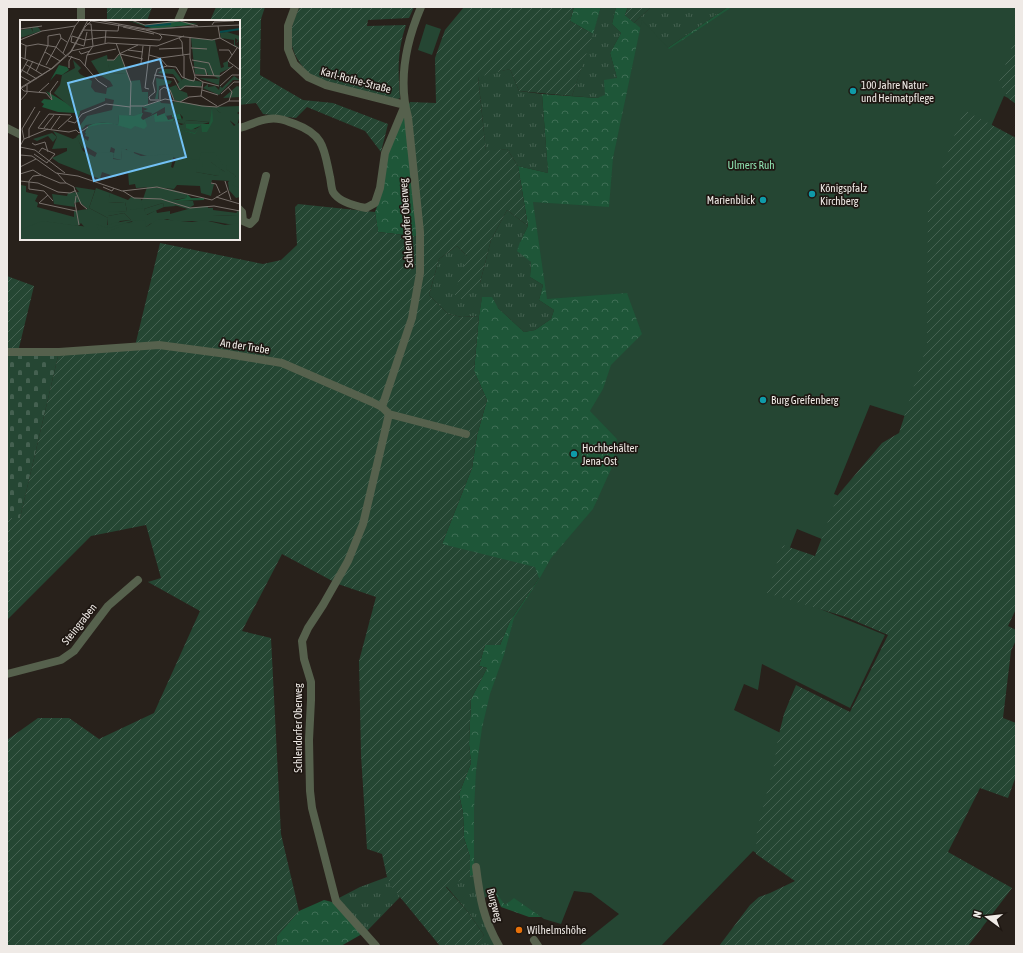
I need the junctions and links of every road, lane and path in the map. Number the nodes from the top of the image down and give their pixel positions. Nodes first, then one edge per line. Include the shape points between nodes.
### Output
1 (81, 7) edge
2 (184, 7) edge
3 (295, 7) edge
4 (421, 7) edge
5 (80, 20) edge
6 (178, 20) edge
7 (405, 105) junction
8 (7, 128) edge
9 (240, 128) edge
10 (20, 134) edge
11 (266, 176) dead end
12 (240, 210) edge
13 (7, 352) edge
14 (382, 407) junction
15 (389, 414) junction
16 (466, 434) dead end
17 (138, 580) dead end
18 (7, 674) edge
19 (476, 867) dead end
20 (376, 946) edge
21 (499, 946) edge

1 - 5 street
2 - 6 street
3 - 7 street, Karl-Rothe-Straße via 288,26 288,49 294,64 308,77 326,85
4 - 7 street via 406,48
7 - 9 street via 386,153 375,203 366,208 344,201 333,192 325,152 320,140 311,132 285,120 270,118
7 - 14 street, Schlendorfer Oberweg via 421,261 412,318
8 - 10 street
11 - 12 street via 255,219 250,224 243,221
13 - 14 street, An der Trebe via 59,352 159,345 241,356 282,363
14 - 15 street, An der Trebe
15 - 16 street
15 - 20 street, Schlendorfer Oberweg via 363,524 348,561 302,641 311,682 309,740 312,808 336,901
17 - 18 street, Steingraben via 108,606 74,652 61,660
19 - 21 street, Burgweg via 480,901 487,923

